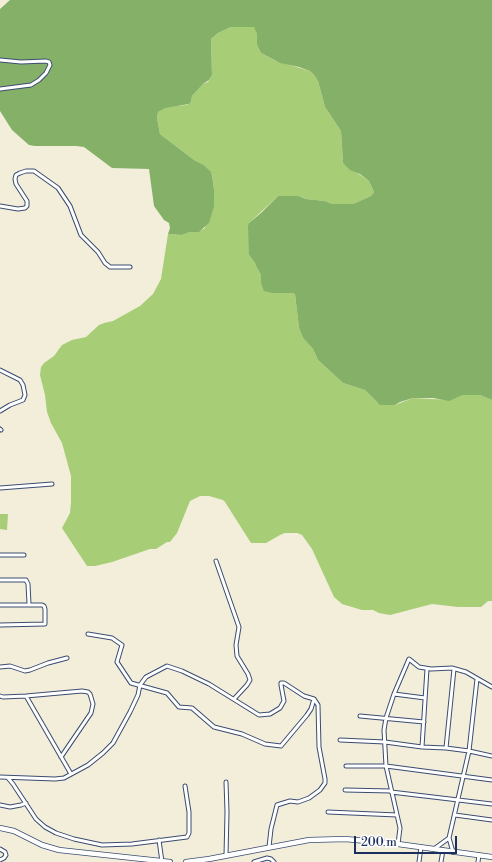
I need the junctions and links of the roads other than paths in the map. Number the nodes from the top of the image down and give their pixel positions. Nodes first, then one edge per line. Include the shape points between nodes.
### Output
1 (0, 60) edge
2 (0, 89) edge
3 (0, 206) edge
4 (130, 267) dead end
5 (0, 370) edge
6 (0, 411) edge
7 (52, 484) dead end
8 (0, 488) edge
9 (0, 555) edge
10 (24, 555) dead end
11 (216, 561) dead end
12 (0, 580) edge
13 (29, 604) junction
14 (0, 605) edge
15 (0, 625) edge
16 (88, 634) dead end
17 (66, 658) dead end
18 (0, 666) edge
19 (427, 669) junction
20 (454, 669) junction
21 (477, 679) junction
22 (140, 685) junction
23 (492, 687) edge
24 (394, 694) junction
25 (0, 696) edge
26 (26, 696) junction
27 (425, 698) junction
28 (234, 699) junction
29 (314, 699) junction
30 (360, 716) dead end
31 (386, 718) junction
32 (424, 722) junction
33 (340, 740) dead end
34 (385, 742) junction
35 (422, 747) junction
36 (446, 748) junction
37 (469, 751) junction
38 (492, 756) edge
39 (61, 757) junction
40 (346, 766) dead end
41 (386, 766) junction
42 (71, 774) junction
43 (463, 775) junction
44 (0, 777) edge
45 (8, 778) junction
46 (492, 780) edge
47 (226, 782) dead end
48 (185, 786) dead end
49 (345, 790) dead end
50 (391, 792) junction
51 (458, 799) junction
52 (26, 803) junction
53 (492, 804) edge
54 (0, 805) edge
55 (328, 812) dead end
56 (397, 814) junction
57 (455, 815) junction
58 (492, 820) edge
59 (0, 828) edge
60 (449, 838) junction
61 (159, 840) junction
62 (398, 844) junction
63 (269, 847) junction
64 (421, 847) junction
65 (0, 849) edge
66 (433, 849) junction
67 (443, 850) junction
68 (453, 852) junction
69 (479, 855) junction
70 (226, 856) junction
71 (492, 857) edge
72 (0, 860) edge
73 (152, 861) edge
74 (162, 862) edge
75 (170, 862) edge
76 (186, 862) edge
77 (197, 862) edge
78 (254, 862) edge
79 (274, 862) edge
80 (419, 862) edge
81 (441, 862) edge
82 (478, 862) edge

1 - 2 street via 46,61 50,65 39,80 31,85
3 - 4 street via 18,209 27,206 27,201 15,179 20,173 34,171 58,188 70,206 81,235 105,263 110,267
5 - 6 street via 20,380 24,395 23,400
7 - 8 street
9 - 10 street
11 - 28 street via 239,627 237,656 250,680
12 - 13 street via 26,580
13 - 14 street
13 - 15 street via 44,606 45,624
16 - 22 street via 112,638 122,645 117,662 131,683
17 - 18 street via 25,671
19 - 20 street
19 - 24 street via 419,667 409,659
19 - 27 street
20 - 21 street via 466,672
20 - 36 street
21 - 23 street
21 - 37 street
22 - 28 street via 146,677 167,666 189,674
22 - 29 street via 167,693 179,707 192,708 214,728 281,746 307,715
22 - 42 street via 130,712 113,743 88,765
24 - 27 street
24 - 31 street
25 - 26 street
26 - 39 street
26 - 39 street via 82,691 90,694 93,704 91,714
27 - 32 street
28 - 29 street via 259,715 270,714 282,705 282,683
29 - 63 street via 318,705 319,747 325,783 309,798 277,805
30 - 31 street
31 - 32 street
31 - 34 street
32 - 35 street
33 - 34 street
34 - 35 street
34 - 41 street
35 - 36 street
36 - 37 street
37 - 38 street
37 - 43 street
39 - 42 street
40 - 41 street
41 - 43 street
41 - 50 street
42 - 45 street via 55,779
43 - 46 street
43 - 51 street
44 - 45 street
45 - 52 street
47 - 70 street
48 - 61 street via 189,833 187,837
49 - 50 street
50 - 51 street
50 - 56 street
51 - 53 street
51 - 57 street
52 - 54 street via 10,807
52 - 61 street via 36,819 45,827 74,839 102,845
55 - 56 street
56 - 62 street via 400,828
57 - 58 street
57 - 60 street
59 - 73 main road via 14,831 54,849
60 - 66 street
60 - 68 street
61 - 74 street
62 - 63 main road via 345,839 305,841
62 - 64 main road
63 - 70 main road
64 - 66 main road
64 - 80 street
65 - 72 street via 6,855
66 - 67 main road
67 - 68 main road
67 - 81 street
68 - 69 main road
69 - 71 main road
69 - 82 street
70 - 77 main road
73 - 74 main road
74 - 75 main road
76 - 77 main road
78 - 79 street via 267,858

